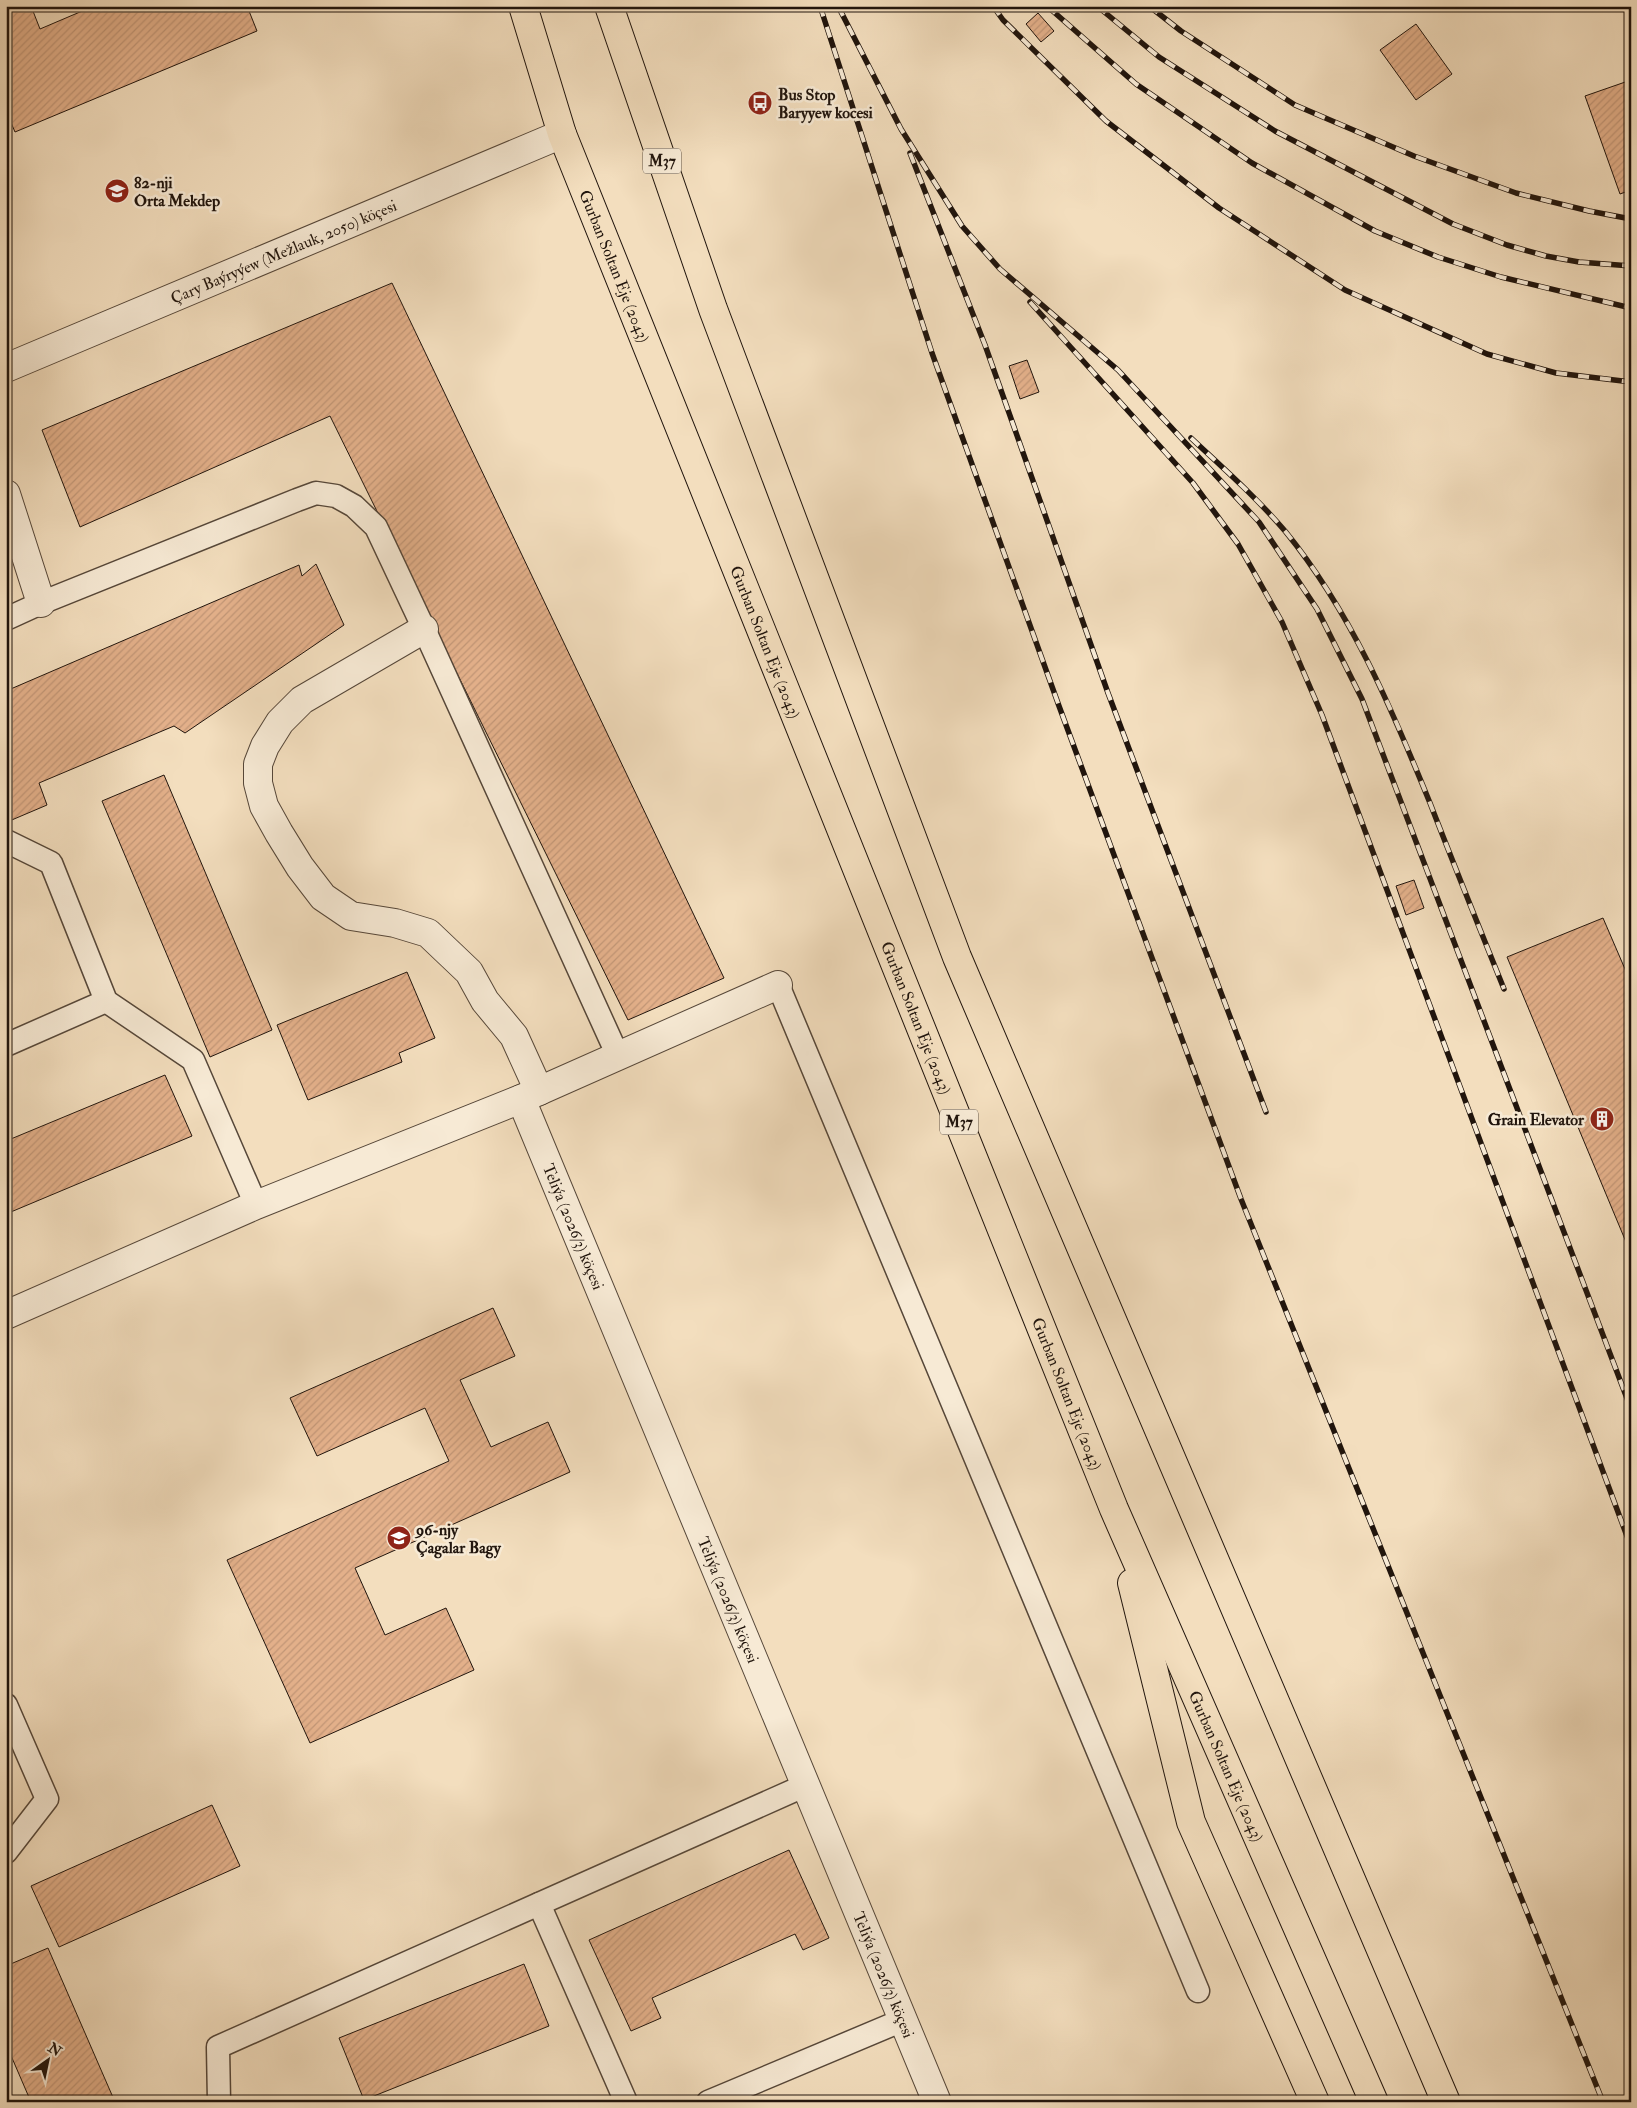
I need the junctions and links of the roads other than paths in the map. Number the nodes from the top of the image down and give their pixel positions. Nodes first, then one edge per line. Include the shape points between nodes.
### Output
1 (523, 6) edge
2 (609, 6) edge
3 (562, 134) junction
4 (6, 368) edge
5 (6, 494) edge
6 (41, 603) junction
7 (6, 619) edge
8 (424, 628) junction
9 (6, 841) edge
10 (778, 985) joint
11 (106, 1001) junction
12 (6, 1045) edge
13 (618, 1056) junction
14 (530, 1095) junction
15 (256, 1205) junction
16 (6, 1316) edge
17 (1114, 1509) junction
18 (6, 1705) edge
19 (806, 1785) junction
20 (6, 1852) edge
21 (539, 1904) junction
22 (1198, 1991) dead end
23 (904, 2020) junction
24 (219, 2102) edge
25 (626, 2102) edge
26 (708, 2102) edge
27 (937, 2102) edge
28 (1315, 2102) edge
29 (1374, 2102) edge
30 (1446, 2102) edge

1 - 3 highway, Gurban Soltan Eje (2043) / M37
2 - 30 highway, M37 via 713,309 957,957
3 - 4 street, Çary Baýryýew (Mežlauk, 2050) köçesi
3 - 17 highway, Gurban Soltan Eje (2043) / M37
5 - 6 street
6 - 7 lane
6 - 8 lane via 316,494 344,500 376,527
8 - 13 lane
8 - 14 street, Teliýa (2026/3) köçesi via 302,700 280,722 265,746 258,764 258,783 264,806 279,834 323,897 352,916 396,923 428,933 469,972 484,1001 514,1036
9 - 11 lane via 50,863
10 - 13 street
10 - 22 lane
11 - 12 lane
11 - 15 lane via 193,1060
13 - 14 street
14 - 15 street
14 - 19 street, Teliýa (2026/3) köçesi
15 - 16 street
17 - 28 highway via 1191,1822
17 - 29 highway, Gurban Soltan Eje (2043) / M37
18 - 20 lane via 47,1798
19 - 21 lane
19 - 23 street, Teliýa (2026/3) köçesi
21 - 24 lane via 218,2047
21 - 25 lane
23 - 26 lane
23 - 27 street, Teliýa (2026/3) köçesi

